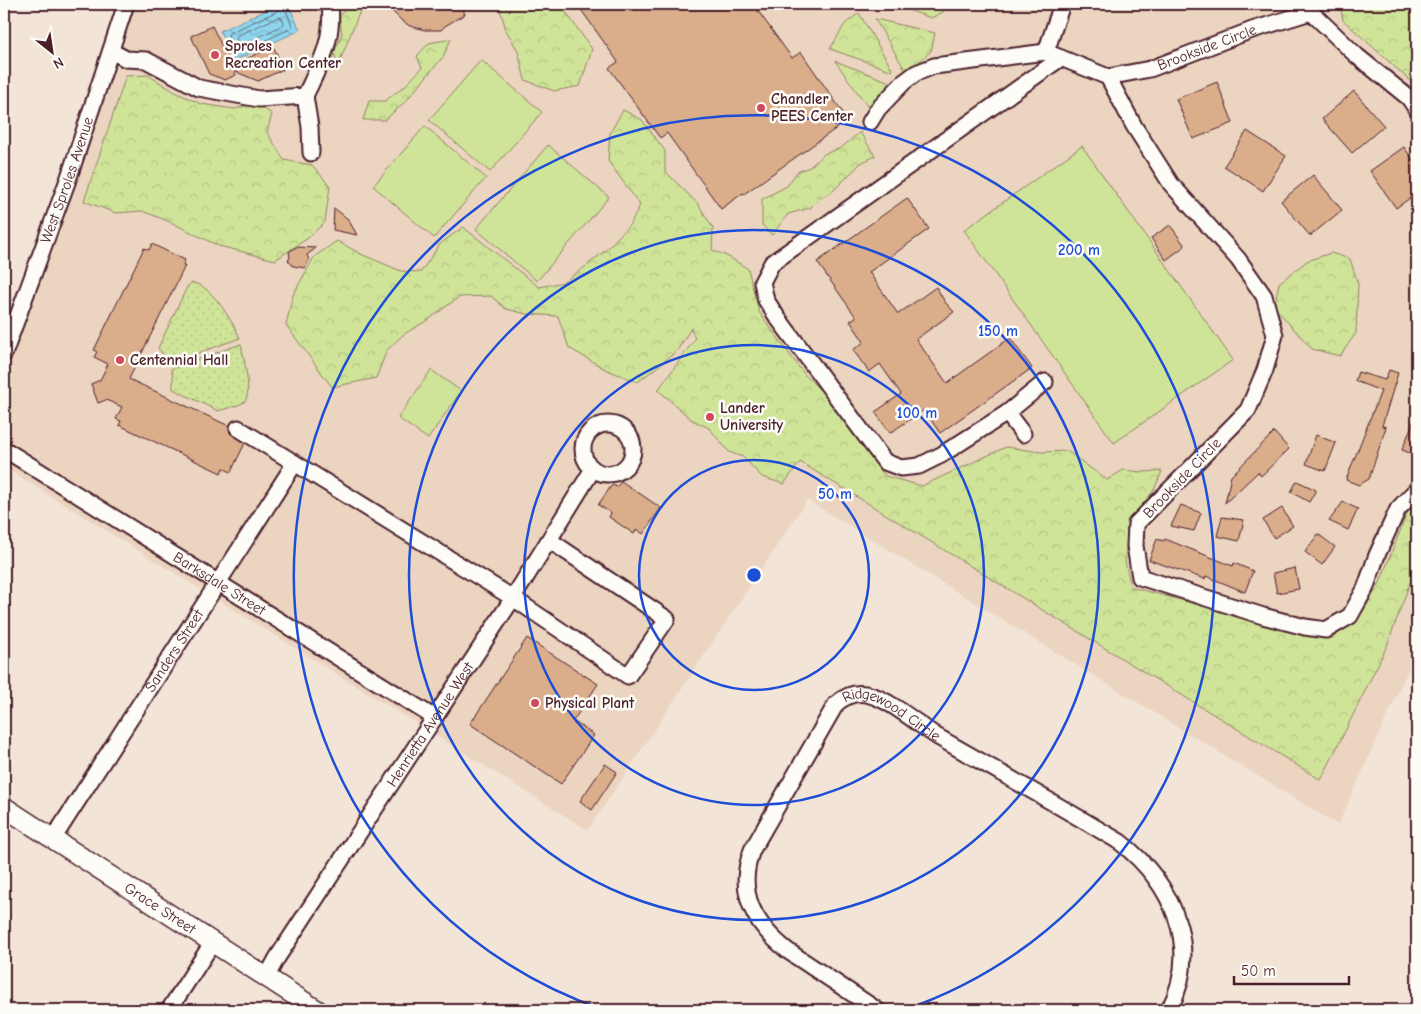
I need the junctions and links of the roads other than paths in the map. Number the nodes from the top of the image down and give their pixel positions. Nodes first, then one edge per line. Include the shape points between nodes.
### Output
1 (126, 4) edge
2 (330, 4) edge
3 (1062, 4) edge
4 (110, 51) junction
5 (1046, 52) junction
6 (1061, 58) junction
7 (1108, 77) junction
8 (304, 96) junction
9 (1417, 110) edge
10 (870, 122) dead end
11 (310, 153) dead end
12 (4, 354) edge
13 (1045, 382) dead end
14 (1006, 413) junction
15 (238, 428) dead end
16 (1022, 434) dead end
17 (4, 449) edge
18 (294, 463) junction
19 (594, 470) dead end
20 (1417, 489) edge
21 (550, 540) junction
22 (219, 582) junction
23 (512, 598) junction
24 (435, 718) junction
25 (4, 807) edge
26 (53, 839) junction
27 (213, 942) junction
28 (266, 978) junction
29 (169, 1010) edge
30 (317, 1010) edge
31 (877, 1010) edge
32 (1169, 1010) edge

1 - 4 street, West Sproles Avenue
2 - 8 street via 332,18 327,48
3 - 5 street
4 - 8 street via 126,59 146,60 199,88 259,99
4 - 12 street, West Sproles Avenue via 69,177
5 - 6 street
5 - 10 street via 934,66 916,73 904,82
6 - 7 street
6 - 14 street via 772,263 762,282 766,300 777,317 885,462 901,468 919,466
7 - 9 street, Brookside Circle via 1150,69 1252,30 1311,12 1357,56 1409,98
7 - 20 street, Brookside Circle via 1171,184 1238,259 1264,296 1275,335 1248,410 1136,524 1135,546 1140,577 1263,616 1326,630 1350,616 1366,590 1398,509
8 - 11 street via 310,127
13 - 14 street
14 - 16 street
15 - 18 street
17 - 22 street, Barksdale Street
18 - 22 street, Sanders Street
18 - 23 street
19 - 21 street, Henrietta Avenue West
21 - 23 street, Henrietta Avenue West
21 - 23 street via 667,619 628,676
22 - 24 street, Barksdale Street
22 - 26 street, Sanders Street
23 - 24 street, Henrietta Avenue West
24 - 28 street, Henrietta Avenue West
25 - 26 main road, Grace Street
26 - 27 main road, Grace Street
27 - 28 main road, Grace Street
27 - 29 street
28 - 30 main road, Grace Street
31 - 32 street, Ridgewood Circle via 776,942 761,925 746,889 746,865 752,850 836,704 843,697 857,693 880,698 936,736 1120,842 1137,856 1166,893 1181,936 1181,976

